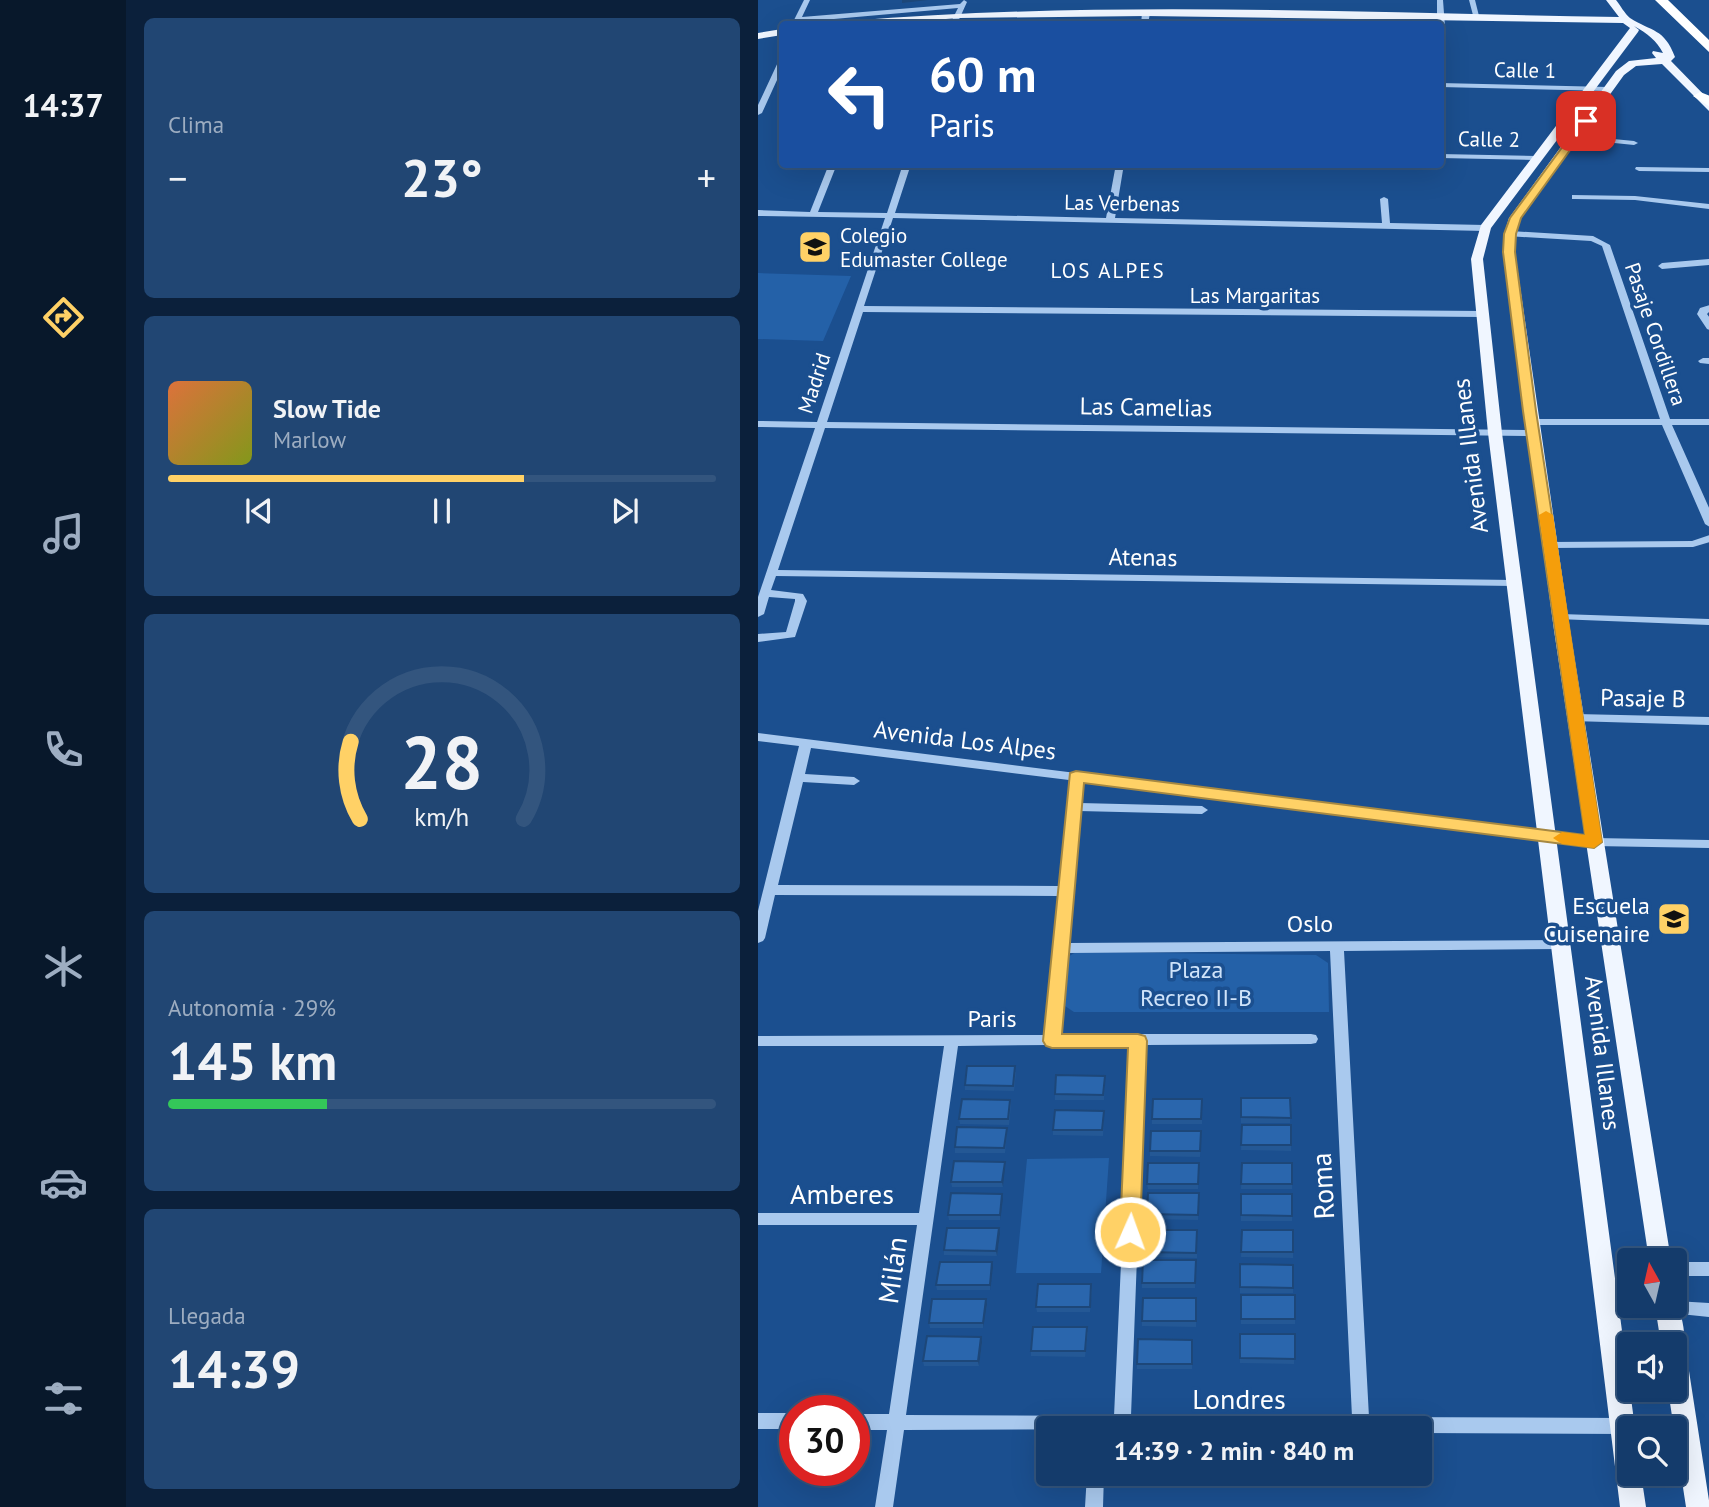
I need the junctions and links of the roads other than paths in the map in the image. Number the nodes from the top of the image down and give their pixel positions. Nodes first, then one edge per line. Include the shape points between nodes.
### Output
1 (807, 0) edge
2 (1440, 0) edge
3 (1472, 0) edge
4 (1611, 0) edge
5 (1661, 0) edge
6 (1678, 0) edge
7 (960, 11) edge
8 (901, 15) junction
9 (1477, 19) junction
10 (796, 21) edge
11 (832, 21) edge
12 (866, 21) edge
13 (1145, 21) edge
14 (1441, 21) edge
15 (1444, 24) edge
16 (1444, 24) edge
17 (1631, 25) junction
18 (1709, 31) edge
19 (779, 32) edge
20 (758, 36) edge
21 (779, 43) edge
22 (758, 46) edge
23 (1709, 49) edge
24 (1664, 61) junction
25 (779, 68) edge
26 (1444, 85) edge
27 (1589, 88) junction
28 (1608, 89) junction
29 (1705, 99) edge
30 (1709, 109) edge
31 (758, 113) edge
32 (1575, 137) junction
33 (1634, 143) dead end
34 (1444, 156) edge
35 (1536, 158) junction
36 (831, 168) edge
37 (906, 168) edge
38 (1119, 168) edge
39 (1639, 169) dead end
40 (1709, 170) edge
41 (1575, 197) dead end
42 (1384, 199) dead end
43 (1709, 207) edge
44 (758, 213) edge
45 (813, 214) junction
46 (891, 216) junction
47 (1110, 220) junction
48 (1386, 226) junction
49 (1485, 228) junction
50 (1510, 234) junction
51 (1709, 262) edge
52 (1662, 266) dead end
53 (1709, 308) edge
54 (860, 309) junction
55 (1482, 314) junction
56 (1709, 327) edge
57 (1709, 422) edge
58 (1666, 423) junction
59 (758, 424) edge
60 (821, 425) junction
61 (1533, 427) junction
62 (1495, 433) junction
63 (1709, 524) edge
64 (1709, 538) edge
65 (1550, 545) junction
66 (772, 573) junction
67 (1514, 583) junction
68 (765, 593) junction
69 (758, 614) edge
70 (1561, 617) junction
71 (1709, 622) edge
72 (758, 638) edge
73 (1576, 718) junction
74 (1709, 721) edge
75 (758, 737) edge
76 (806, 743) junction
77 (1076, 777) junction
78 (798, 778) junction
79 (854, 781) dead end
80 (1073, 807) junction
81 (1202, 810) dead end
82 (1547, 836) junction
83 (1594, 842) junction
84 (1709, 845) edge
85 (770, 890) junction
86 (1065, 891) junction
87 (758, 938) edge
88 (1561, 944) junction
89 (1337, 946) junction
90 (1060, 948) junction
91 (1311, 1039) dead end
92 (758, 1041) edge
93 (952, 1041) junction
94 (1052, 1041) junction
95 (1138, 1041) junction
96 (758, 1219) edge
97 (926, 1219) junction
98 (1658, 1248) edge
99 (1687, 1269) edge
100 (1709, 1269) edge
101 (1687, 1308) edge
102 (1709, 1310) edge
103 (1682, 1402) edge
104 (1122, 1416) edge
105 (1361, 1416) edge
106 (1622, 1416) edge
107 (758, 1421) edge
108 (779, 1422) edge
109 (870, 1422) edge
110 (896, 1422) junction
111 (1036, 1424) edge
112 (1432, 1425) edge
113 (1617, 1426) edge
114 (1095, 1486) edge
115 (1631, 1486) edge
116 (884, 1507) edge
117 (1094, 1507) edge
118 (1634, 1507) edge
119 (1699, 1507) edge

1 - 10 street
2 - 14 street
3 - 9 street
4 - 17 main road
5 - 23 highway
6 - 18 highway
7 - 8 main road
7 - 13 main road
8 - 11 street
8 - 12 main road
9 - 15 main road
9 - 17 main road
16 - 17 main road
17 - 24 main road
17 - 27 main road, Avenida Illanes
19 - 20 main road
21 - 22 main road
24 - 28 main road, Avenida Illanes via 1628,65
24 - 29 main road
25 - 31 street
26 - 27 street, Calle 1
27 - 28 street, Calle 1
27 - 35 main road, Avenida Illanes
28 - 32 main road, Avenida Illanes
29 - 30 main road
32 - 33 street
32 - 50 main road, Avenida Illanes via 1520,211
34 - 35 street, Calle 2
35 - 49 main road, Avenida Illanes
36 - 45 street
37 - 46 street, Madrid
38 - 47 street
39 - 40 street
41 - 43 street
42 - 48 street
44 - 45 street, Las Verbenas
45 - 46 street, Las Verbenas
46 - 47 street, Las Verbenas
46 - 54 street, Madrid
47 - 48 street, Las Verbenas
48 - 49 street, Las Verbenas
49 - 55 main road, Avenida Illanes via 1477,259
50 - 58 street, Pasaje Cordillera via 1593,239 1606,245
50 - 61 main road, Avenida Illanes
51 - 52 street
53 - 56 street via 1702,314
54 - 55 street, Las Margaritas
54 - 60 street, Madrid
55 - 62 main road, Avenida Illanes
57 - 58 street, Las Camelias
58 - 61 street, Las Camelias
58 - 63 street, Pasaje Cordillera
59 - 60 street, Las Camelias
60 - 62 street, Las Camelias
60 - 66 street, Madrid
61 - 62 street, Las Camelias
61 - 65 main road, Avenida Illanes
62 - 67 main road, Avenida Illanes
64 - 65 street via 1693,544
65 - 70 main road, Avenida Illanes
66 - 67 street, Atenas
66 - 68 street, Madrid
67 - 82 main road, Avenida Illanes
68 - 69 street, Madrid
68 - 72 street via 793,594 801,601 791,635
70 - 71 street
70 - 73 main road, Avenida Illanes
73 - 74 street, Pasaje B
73 - 83 main road, Avenida Illanes
75 - 76 street, Avenida Los Alpes
76 - 77 street, Avenida Los Alpes
76 - 78 street
77 - 80 street
77 - 82 street, Avenida Los Alpes
78 - 79 street
78 - 85 street
80 - 81 street
80 - 86 street
82 - 83 street, Avenida Los Alpes
82 - 88 main road, Avenida Illanes
83 - 84 street, Avenida Los Alpes
83 - 98 main road, Avenida Illanes
85 - 86 street
85 - 87 street
86 - 90 street
88 - 89 street, Oslo
88 - 106 main road, Avenida Illanes
89 - 90 street, Oslo
89 - 105 street, Roma
90 - 94 street
91 - 95 street, Paris
92 - 93 street, Paris
93 - 94 street, Paris
93 - 97 street, Milán
94 - 95 street, Paris
95 - 104 street
96 - 97 street, Amberes
97 - 110 street, Milán
99 - 100 street
101 - 102 street
103 - 119 main road
107 - 108 street
109 - 110 street, Londres
110 - 111 street, Londres
110 - 116 street, Milán
112 - 113 street, Londres
114 - 117 street
115 - 118 main road, Avenida Illanes

